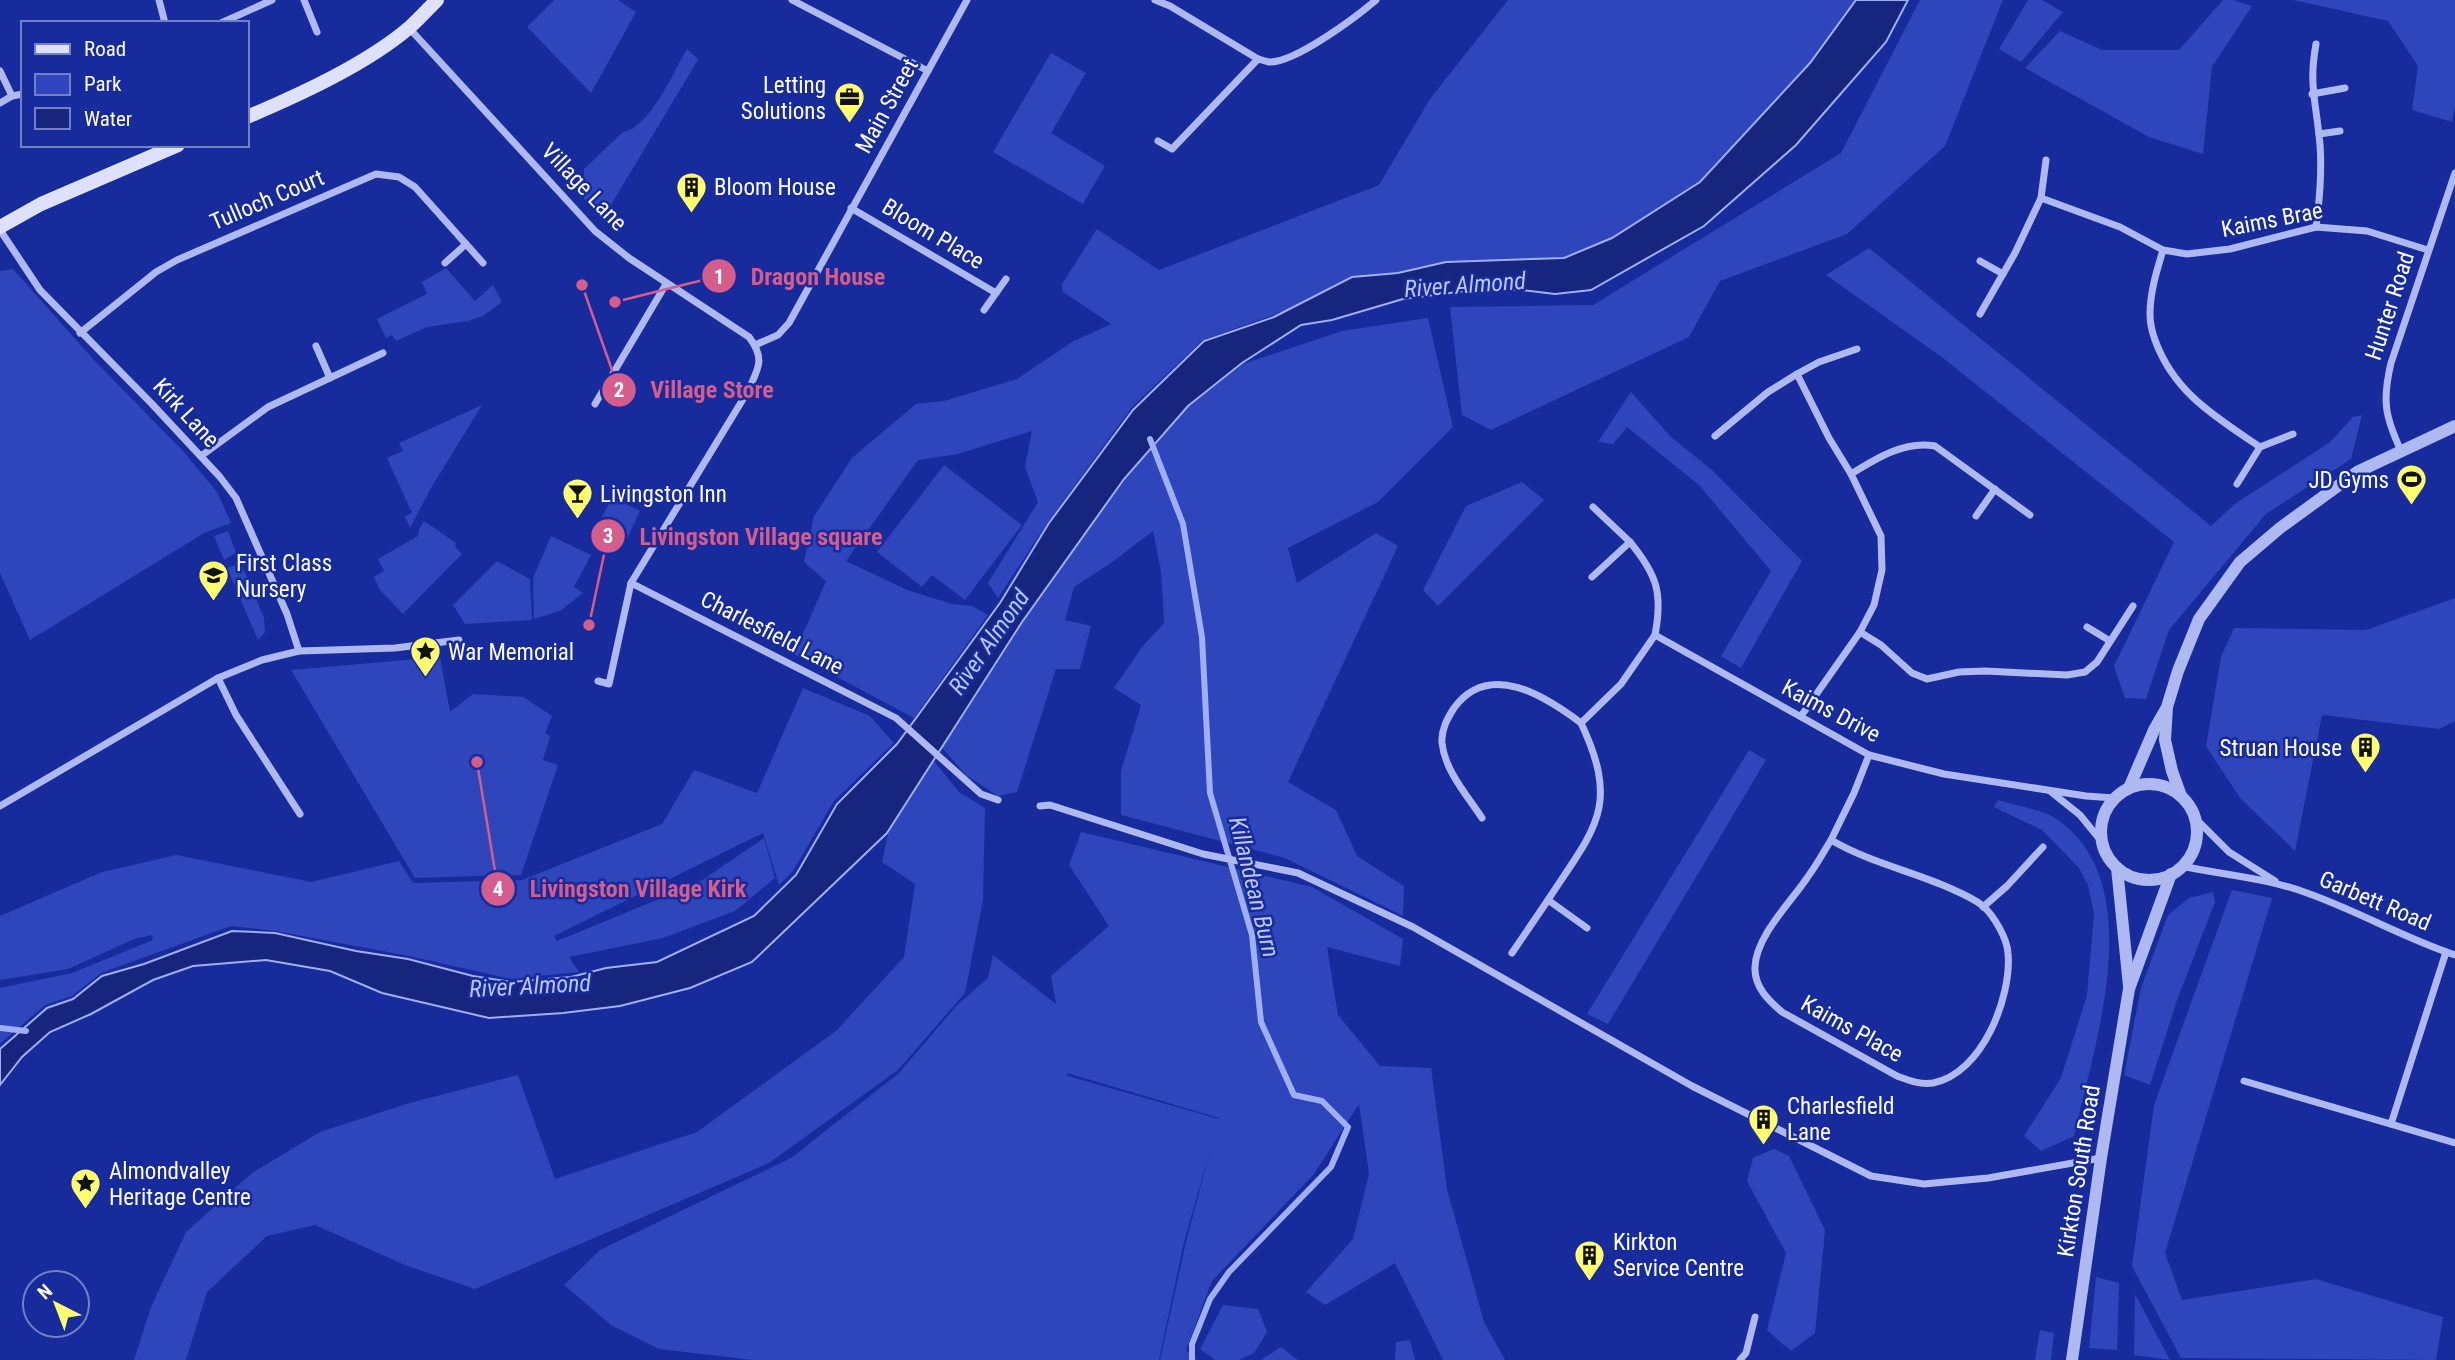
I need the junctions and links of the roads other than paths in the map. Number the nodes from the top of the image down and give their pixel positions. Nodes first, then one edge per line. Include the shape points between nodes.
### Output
1 (159, 0) edge
2 (272, 0) edge
3 (304, 0) edge
4 (437, 0) edge
5 (792, 0) edge
6 (968, 0) edge
7 (1155, 0) edge
8 (1376, 0) edge
9 (1171, 3) edge
10 (164, 21) edge
11 (225, 21) edge
12 (409, 28) junction
13 (317, 32) dead end
14 (2316, 44) dead end
15 (1258, 59) junction
16 (0, 71) edge
17 (928, 71) junction
18 (2345, 88) dead end
19 (21, 94) edge
20 (2312, 94) junction
21 (12, 96) junction
22 (0, 103) edge
23 (248, 117) edge
24 (2340, 131) dead end
25 (2319, 134) junction
26 (1158, 141) dead end
27 (173, 147) edge
28 (2046, 160) dead end
29 (2455, 173) edge
30 (2041, 198) junction
31 (852, 208) junction
32 (2316, 227) junction
33 (0, 229) edge
34 (466, 244) junction
35 (2163, 250) junction
36 (2428, 250) junction
37 (1980, 261) dead end
38 (445, 262) dead end
39 (483, 263) dead end
40 (2003, 274) junction
41 (1006, 279) dead end
42 (666, 284) junction
43 (996, 293) junction
44 (984, 310) dead end
45 (1980, 314) dead end
46 (80, 333) junction
47 (755, 345) junction
48 (316, 346) dead end
49 (1857, 349) dead end
50 (383, 353) dead end
51 (1797, 374) junction
52 (330, 378) junction
53 (595, 404) dead end
54 (2455, 426) edge
55 (2293, 433) dead end
56 (1715, 436) dead end
57 (2260, 447) junction
58 (2401, 451) junction
59 (201, 456) junction
60 (1851, 474) junction
61 (2237, 484) dead end
62 (1995, 489) junction
63 (1593, 507) dead end
64 (2030, 515) dead end
65 (1976, 516) dead end
66 (1630, 542) junction
67 (1592, 577) dead end
68 (631, 583) junction
69 (2133, 606) dead end
70 (2087, 627) dead end
71 (1860, 632) junction
72 (1655, 635) junction
73 (459, 640) dead end
74 (2110, 641) junction
75 (299, 651) junction
76 (218, 678) junction
77 (598, 681) dead end
78 (2167, 707) junction
79 (1801, 716) junction
80 (1581, 723) junction
81 (1869, 755) junction
82 (2129, 788) junction
83 (2050, 790) junction
84 (2181, 796) junction
85 (2114, 798) junction
86 (998, 800) dead end
87 (0, 806) edge
88 (1040, 806) dead end
89 (300, 814) dead end
90 (1482, 818) dead end
91 (2195, 818) junction
92 (1831, 841) junction
93 (2102, 842) junction
94 (2043, 847) dead end
95 (2117, 868) junction
96 (2176, 870) junction
97 (2278, 884) junction
98 (1548, 900) junction
99 (1983, 906) junction
100 (1587, 928) dead end
101 (2446, 952) junction
102 (1513, 953) dead end
103 (2455, 955) edge
104 (2129, 989) junction
105 (2245, 1081) dead end
106 (2391, 1124) junction
107 (2455, 1143) edge
108 (2101, 1158) junction
109 (1755, 1317) dead end
110 (1740, 1360) edge
111 (2072, 1360) edge

1 - 10 street
2 - 11 street
3 - 13 street
4 - 12 main road
5 - 17 street
6 - 17 street, Main Street
7 - 9 street
8 - 15 street via 1293,55 1270,62
9 - 15 street
12 - 23 main road via 355,64
12 - 42 street, Village Lane via 580,216
14 - 20 street
15 - 26 street via 1172,149
16 - 21 street
17 - 31 street, Main Street
18 - 20 street
19 - 21 street
20 - 25 street
21 - 22 street
24 - 25 street
25 - 32 street
27 - 33 main road via 41,204
28 - 30 street
29 - 36 street, Hunter Road
30 - 35 street, Kaims Brae via 2120,227
30 - 40 street
31 - 43 street, Bloom Place
31 - 47 street, Main Street via 789,323 778,335
32 - 35 street, Kaims Brae via 2230,249 2187,254
32 - 36 street, Kaims Brae via 2367,231
33 - 46 street, Kirk Lane via 40,290
34 - 38 street
34 - 39 street, Tulloch Court
34 - 46 street, Tulloch Court via 415,187 399,177 376,174 177,260
35 - 57 street via 2150,314 2162,360 2184,391
36 - 58 street, Hunter Road via 2385,391 2388,423
37 - 40 street
40 - 45 street
41 - 43 street, Bloom Place
42 - 47 street, Village Lane
42 - 53 street
43 - 44 street, Bloom Place
46 - 59 street, Kirk Lane
47 - 68 street via 759,365 748,391
48 - 52 street
49 - 51 street
50 - 52 street
51 - 56 street
51 - 60 street
52 - 59 street via 268,407
54 - 58 street
55 - 57 street
57 - 61 street
58 - 78 street via 2357,472 2240,562 2199,619
59 - 75 street, Kirk Lane via 236,498
60 - 62 street via 1875,459 1923,443 1935,446
60 - 71 street via 1881,536 1882,570 1874,605
62 - 64 street
62 - 65 street
63 - 66 street
66 - 67 street
66 - 72 street via 1649,565 1658,590
68 - 77 street via 609,684
68 - 86 street, Charlesfield Lane via 896,718 981,794
69 - 74 street
70 - 74 street
71 - 74 street via 1912,673 1927,679 1959,672 2085,672
71 - 79 street
72 - 79 street, Kaims Drive
72 - 80 street via 1621,684
73 - 75 street via 394,649
75 - 76 street
76 - 87 street
76 - 89 street via 236,715
78 - 82 street
78 - 84 street via 2165,740
79 - 81 street, Kaims Drive
80 - 90 street via 1537,694 1511,685 1476,689 1459,702 1445,721 1442,741 1454,775
80 - 98 street via 1598,766 1601,809 1584,847
81 - 83 street, Kaims Drive via 1944,774
81 - 92 street, Kaims Place
82 - 84 street via 2155,784
82 - 85 street
83 - 85 street, Kaims Drive
83 - 93 street via 2080,815
84 - 91 street
85 - 93 street via 2102,821
88 - 108 street via 1049,805 1203,854 1298,873 1413,927 1692,1086 1871,1175 1924,1184
91 - 96 street via 2194,847
91 - 97 street, Garbett Road via 2229,852
92 - 99 street, Kaims Place via 1964,894
92 - 99 street, Kaims Place via 1767,934 1757,955 1758,983 1782,1012 1896,1076 1916,1083 1949,1077 1978,1053 1988,1034 2008,983 2008,950
93 - 95 street
94 - 99 street
95 - 96 street via 2144,879
95 - 104 street, Kirkton South Road
96 - 97 street, Garbett Road
96 - 104 street, Kirkton South Road
97 - 101 street, Garbett Road
98 - 100 street
98 - 102 street
101 - 103 street, Garbett Road
101 - 106 street
104 - 108 street, Kirkton South Road
105 - 106 street
106 - 107 street
108 - 111 street, Kirkton South Road
109 - 110 street

